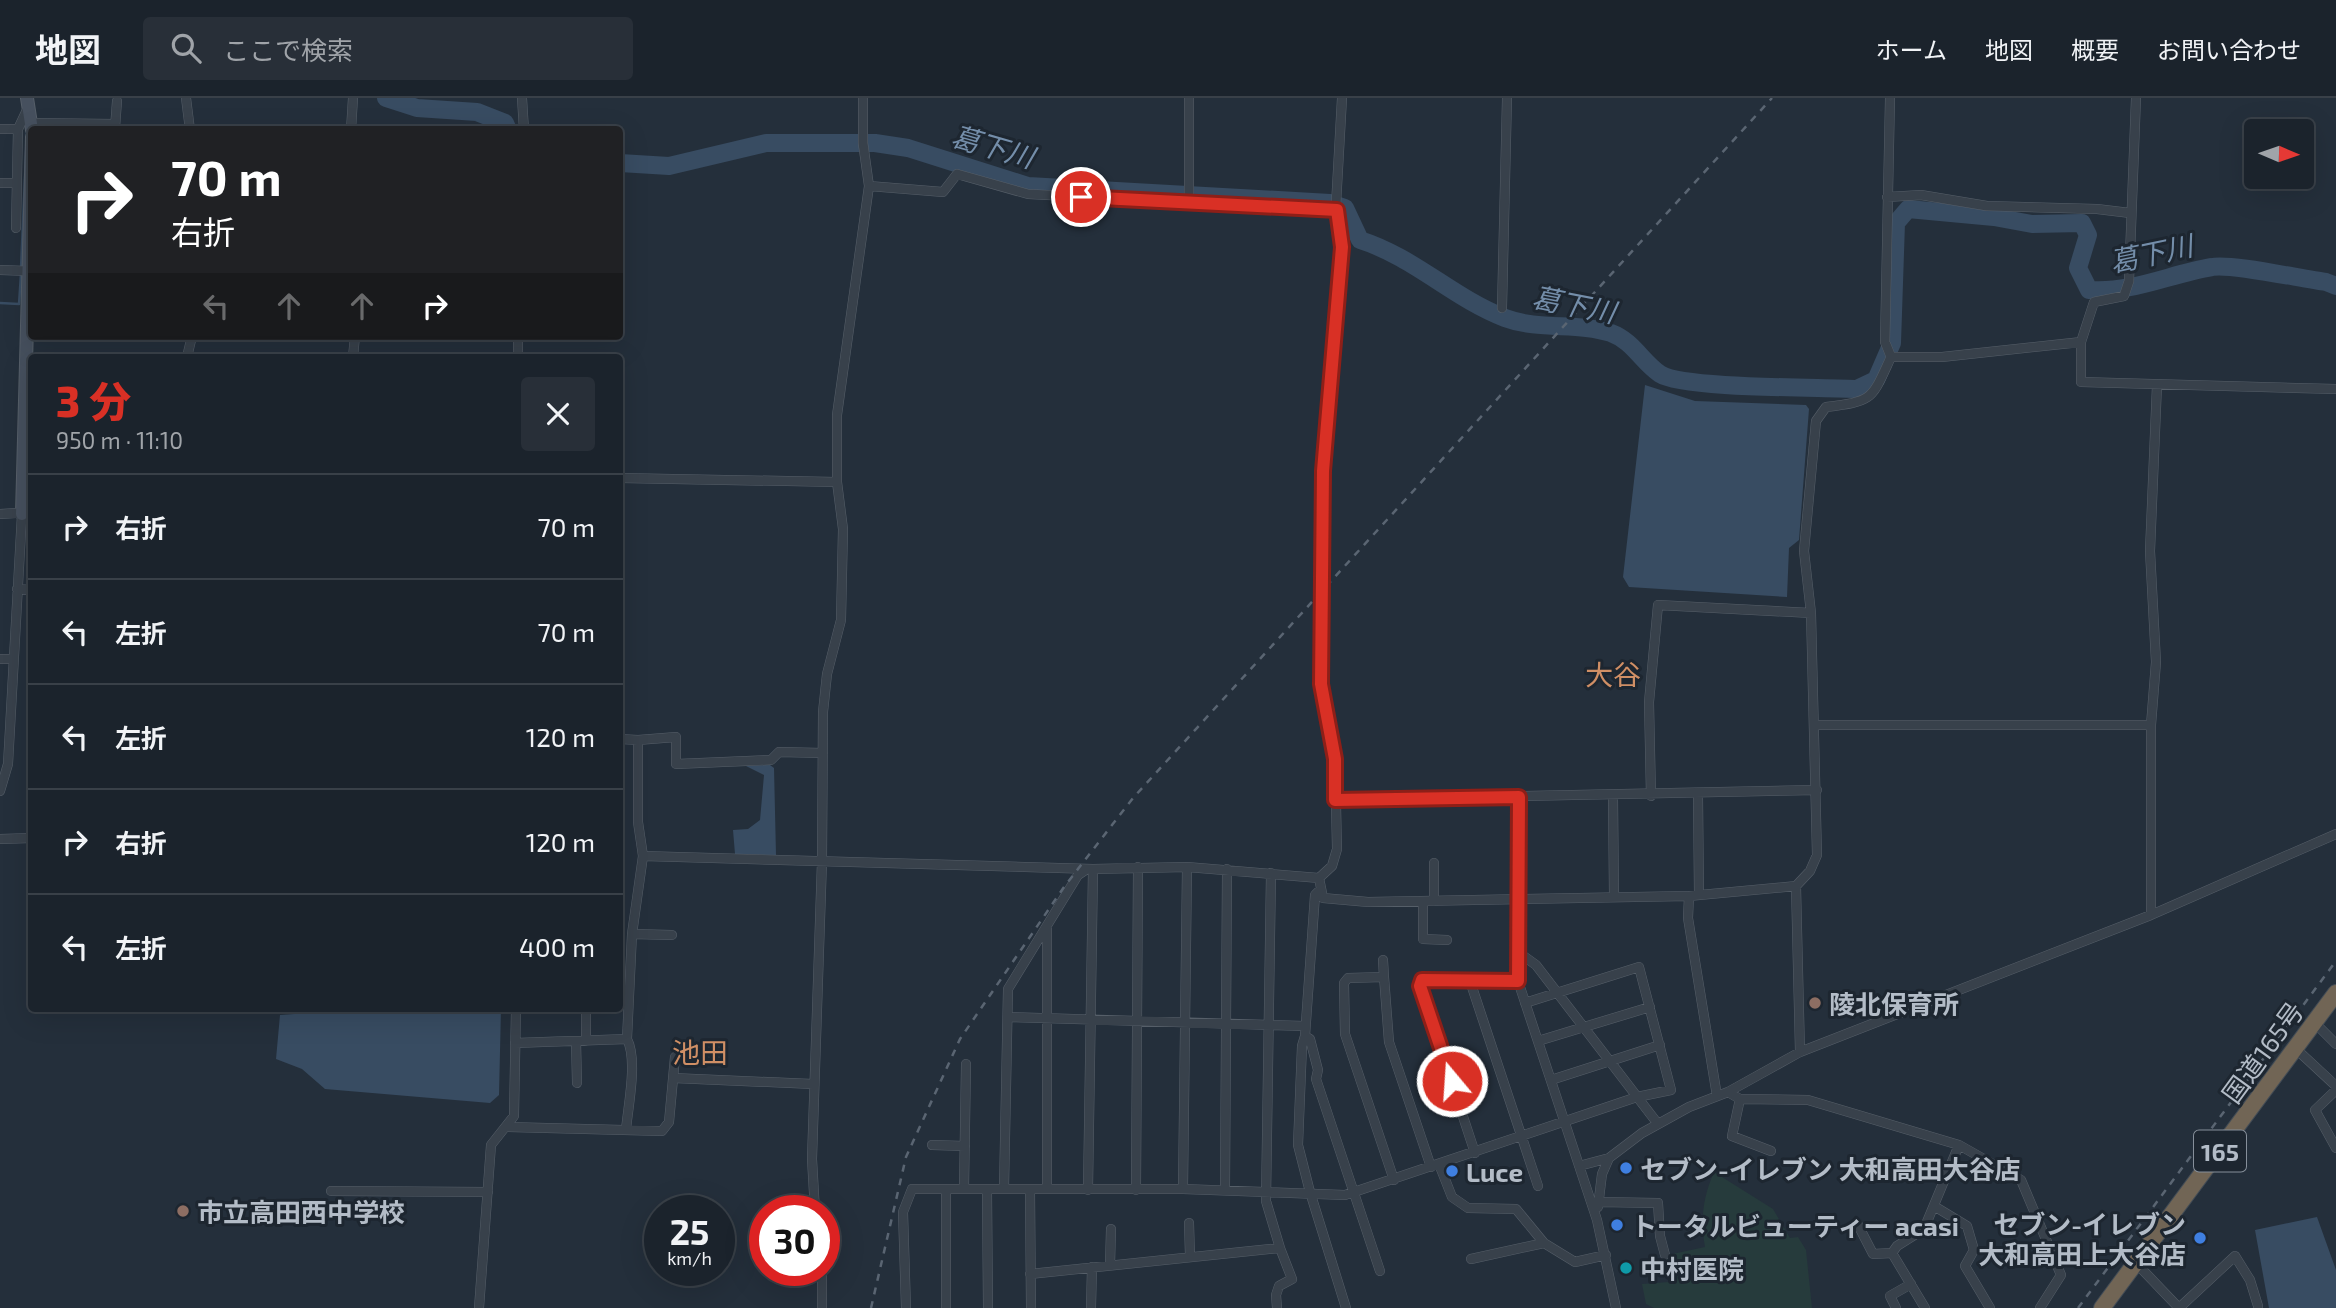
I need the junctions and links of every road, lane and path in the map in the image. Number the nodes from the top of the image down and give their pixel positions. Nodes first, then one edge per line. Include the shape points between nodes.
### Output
1 (186, 98) edge
2 (353, 98) edge
3 (522, 98) edge
4 (863, 98) edge
5 (1189, 98) edge
6 (1342, 98) edge
7 (1507, 98) edge
8 (1890, 98) edge
9 (2136, 98) edge
10 (117, 101) dead end
11 (27, 104) edge
12 (32, 126) edge
13 (115, 126) edge
14 (190, 126) edge
15 (351, 126) edge
16 (524, 126) edge
17 (0, 129) edge
18 (18, 129) junction
19 (0, 183) edge
20 (16, 183) junction
21 (869, 186) junction
22 (1887, 197) junction
23 (1189, 202) junction
24 (1337, 210) junction
25 (2130, 213) junction
26 (16, 228) dead end
27 (0, 270) edge
28 (28, 271) edge
29 (1502, 308) dead end
30 (2081, 342) junction
31 (1891, 356) junction
32 (2157, 385) junction
33 (2336, 389) edge
34 (28, 424) edge
35 (623, 478) edge
36 (837, 482) junction
37 (27, 513) edge
38 (0, 514) edge
39 (17, 589) junction
40 (28, 590) edge
41 (1811, 613) junction
42 (0, 659) edge
43 (13, 659) junction
44 (1815, 725) junction
45 (2151, 725) junction
46 (623, 739) edge
47 (638, 740) junction
48 (823, 753) junction
49 (2, 776) edge
50 (1817, 790) junction
51 (0, 791) edge
52 (1698, 795) junction
53 (1651, 796) junction
54 (1519, 797) junction
55 (1613, 797) junction
56 (1335, 800) junction
57 (2336, 834) edge
58 (28, 838) edge
59 (0, 839) edge
60 (643, 856) junction
61 (822, 861) junction
62 (1434, 863) dead end
63 (1138, 867) junction
64 (1187, 867) junction
65 (1090, 868) junction
66 (1227, 869) junction
67 (1270, 873) junction
68 (1319, 878) junction
69 (1796, 886) junction
70 (1320, 890) junction
71 (1699, 895) junction
72 (1689, 896) junction
73 (1614, 898) junction
74 (1518, 899) junction
75 (1423, 901) junction
76 (1434, 901) junction
77 (2151, 915) junction
78 (1046, 928) junction
79 (632, 934) junction
80 (672, 935) dead end
81 (1447, 940) dead end
82 (1518, 951) junction
83 (1383, 960) dead end
84 (1384, 977) junction
85 (1470, 981) junction
86 (1518, 981) junction
87 (624, 984) edge
88 (1558, 993) junction
89 (2336, 993) edge
90 (1525, 1003) junction
91 (1650, 1007) junction
92 (516, 1012) edge
93 (585, 1012) edge
94 (1008, 1017) junction
95 (1047, 1019) junction
96 (1090, 1020) junction
97 (1137, 1021) junction
98 (1185, 1021) junction
99 (2314, 1022) junction
100 (1225, 1023) junction
101 (1268, 1025) junction
102 (1586, 1027) junction
103 (1305, 1031) junction
104 (627, 1039) junction
105 (581, 1041) junction
106 (1538, 1041) junction
107 (515, 1043) junction
108 (2336, 1044) edge
109 (1660, 1045) junction
110 (2295, 1048) junction
111 (1800, 1052) junction
112 (675, 1057) dead end
113 (1612, 1062) junction
114 (966, 1064) dead end
115 (673, 1078) junction
116 (1551, 1080) junction
117 (577, 1083) dead end
118 (813, 1084) junction
119 (2336, 1088) edge
120 (1728, 1092) junction
121 (1717, 1096) junction
122 (1637, 1097) junction
123 (1740, 1100) junction
124 (1565, 1124) junction
125 (1658, 1124) junction
126 (508, 1127) junction
127 (626, 1130) junction
128 (1522, 1138) junction
129 (932, 1145) dead end
130 (965, 1146) junction
131 (1959, 1146) junction
132 (2336, 1149) edge
133 (1771, 1151) dead end
134 (1475, 1153) junction
135 (1609, 1158) junction
136 (1435, 1166) junction
137 (1579, 1166) junction
138 (1394, 1180) junction
139 (1538, 1186) dead end
140 (964, 1188) junction
141 (946, 1189) junction
142 (987, 1189) junction
143 (1004, 1189) junction
144 (1030, 1189) junction
145 (1047, 1189) junction
146 (1183, 1189) junction
147 (1088, 1190) junction
148 (1136, 1190) junction
149 (1225, 1190) junction
150 (1266, 1190) junction
151 (331, 1191) dead end
152 (488, 1192) junction
153 (1310, 1192) junction
154 (1354, 1192) junction
155 (814, 1195) edge
156 (1599, 1202) junction
157 (1934, 1206) junction
158 (1597, 1220) junction
159 (1189, 1223) dead end
160 (1857, 1223) dead end
161 (1111, 1229) dead end
162 (1544, 1243) junction
163 (1280, 1248) junction
164 (1892, 1253) junction
165 (1605, 1255) junction
166 (1665, 1255) dead end
167 (1190, 1256) junction
168 (1471, 1259) dead end
169 (2136, 1263) junction
170 (1111, 1265) junction
171 (1091, 1267) junction
172 (1380, 1271) dead end
173 (1030, 1274) junction
174 (1911, 1284) junction
175 (822, 1286) edge
176 (2258, 1306) dead end
177 (479, 1308) edge
178 (822, 1308) edge
179 (906, 1308) edge
180 (946, 1308) edge
181 (988, 1308) edge
182 (1031, 1308) edge
183 (1091, 1308) edge
184 (1278, 1308) edge
185 (1346, 1308) edge
186 (1616, 1308) edge
187 (1896, 1308) edge
188 (1926, 1308) edge
189 (1990, 1308) edge
190 (2040, 1308) edge
191 (2102, 1308) edge
192 (2179, 1308) edge

1 - 14 street
2 - 15 street
3 - 16 street
4 - 21 street
5 - 23 street
6 - 24 street
7 - 29 street
8 - 22 street
9 - 25 street
10 - 13 street
11 - 12 street
11 - 18 street
17 - 18 street
18 - 20 street
19 - 20 street
20 - 26 street
21 - 23 street via 943,192 957,174 1028,194
21 - 36 street via 837,415
22 - 25 street via 1921,195 1987,206
22 - 31 street via 1885,342
23 - 24 street
24 - 56 street via 1342,247 1323,471 1321,684 1335,759
25 - 30 street via 2129,281 2124,296 2094,302
27 - 28 street
30 - 31 street via 1942,357
30 - 32 street via 2084,384
31 - 41 street via 1876,390 1864,402 1826,407 1816,421 1804,551
32 - 33 street
32 - 45 street via 2150,551 2156,662
34 - 37 street
35 - 36 street
36 - 48 street via 843,529 841,620 828,674
37 - 38 street
37 - 39 street
39 - 40 street
39 - 43 street
41 - 44 street
41 - 53 street via 1658,605 1649,702
42 - 43 street
43 - 49 street via 8,764
44 - 45 street
44 - 50 street
45 - 77 street
46 - 47 street
47 - 48 street via 676,737 676,764 771,760 779,752
47 - 60 street via 638,822
48 - 61 street
49 - 51 street
50 - 52 street
50 - 69 street via 1817,855
52 - 53 street
52 - 71 street
53 - 55 street
54 - 55 street
54 - 56 street
54 - 74 street
55 - 73 street
56 - 68 street via 1337,849 1332,866
57 - 77 street
58 - 59 street
60 - 61 street
60 - 79 street
61 - 65 street
61 - 118 street
62 - 76 street
63 - 64 street
63 - 65 street
63 - 97 street
64 - 66 street
64 - 98 street
65 - 78 street via 1078,875
65 - 96 street
66 - 67 street
66 - 100 street
67 - 68 street
67 - 101 street
68 - 70 street
69 - 71 street
69 - 111 street
70 - 75 street via 1329,900
70 - 103 street via 1315,895
71 - 72 street
72 - 73 street
72 - 121 street via 1688,918
73 - 74 street
74 - 76 street
74 - 82 street
75 - 76 street
75 - 81 street via 1423,939
77 - 111 street
78 - 94 street via 1007,989
78 - 95 street
79 - 80 street
79 - 87 street
82 - 86 street
82 - 88 street
83 - 84 street
84 - 136 street via 1389,1042
84 - 138 street via 1348,978 1344,983 1345,1034
85 - 86 street
85 - 128 street
85 - 134 street via 1422,980 1420,986
86 - 90 street
87 - 104 street
88 - 90 street
88 - 91 street via 1639,967
88 - 102 street
89 - 99 highway, 国道165号 / 165
90 - 106 street
91 - 102 street
91 - 109 street
92 - 107 street
93 - 105 street
94 - 95 street
94 - 143 street
95 - 96 street
95 - 145 street
96 - 97 street
96 - 147 street
97 - 98 street
97 - 148 street
98 - 100 street
98 - 146 street
99 - 108 street
99 - 110 highway, 国道165号 / 165
100 - 101 street
100 - 149 street
101 - 103 street
101 - 150 street
102 - 106 street
102 - 113 street
103 - 153 street via 1298,1145
103 - 154 street
104 - 105 street
104 - 127 street via 631,1047
105 - 107 street
105 - 117 street
106 - 116 street
107 - 126 street via 513,1116
109 - 113 street
109 - 122 street via 1671,1090
110 - 119 street
110 - 169 highway, 国道165号 / 165
111 - 120 street
112 - 115 street
113 - 116 street
113 - 122 street
114 - 130 street
115 - 118 street
115 - 127 street via 669,1122 662,1131
116 - 124 street
118 - 155 street
119 - 132 street via 2315,1110
120 - 121 street
120 - 123 street
121 - 125 street
122 - 124 street
122 - 125 street
123 - 131 street via 1808,1100
123 - 133 street via 1732,1136
124 - 128 street
124 - 137 street
125 - 135 street
126 - 127 street
126 - 152 street via 491,1146
128 - 134 street
128 - 139 street
129 - 130 street
130 - 140 street
131 - 157 street
131 - 190 street via 2021,1180 2061,1275
134 - 136 street
135 - 137 street
135 - 156 street
136 - 138 street
136 - 162 street via 1452,1197 1468,1208 1516,1209
137 - 158 street
138 - 154 street
140 - 141 street
140 - 142 street
141 - 179 street via 912,1189 903,1212
141 - 180 street
142 - 143 street
142 - 181 street
143 - 144 street
144 - 145 street
144 - 173 street
145 - 147 street
146 - 148 street
146 - 149 street
147 - 148 street
149 - 150 street
150 - 153 street
150 - 163 street
151 - 152 street
152 - 177 street
153 - 154 street
153 - 185 street
154 - 172 street
156 - 158 street
156 - 166 street via 1658,1203
157 - 164 street via 1924,1229
157 - 189 street via 1967,1226 1974,1250 1965,1266
158 - 165 street
159 - 167 street
160 - 164 street via 1873,1254
161 - 170 street
162 - 165 street via 1575,1262
162 - 168 street
163 - 167 street
163 - 184 street via 1292,1279 1279,1286
164 - 174 street
165 - 186 street
167 - 170 street
169 - 191 highway, 国道165号 / 165
169 - 192 street
170 - 171 street
171 - 173 street
171 - 183 street
173 - 182 street
174 - 187 street via 1890,1296
174 - 188 street
175 - 178 street
176 - 192 street via 2250,1280 2235,1256

